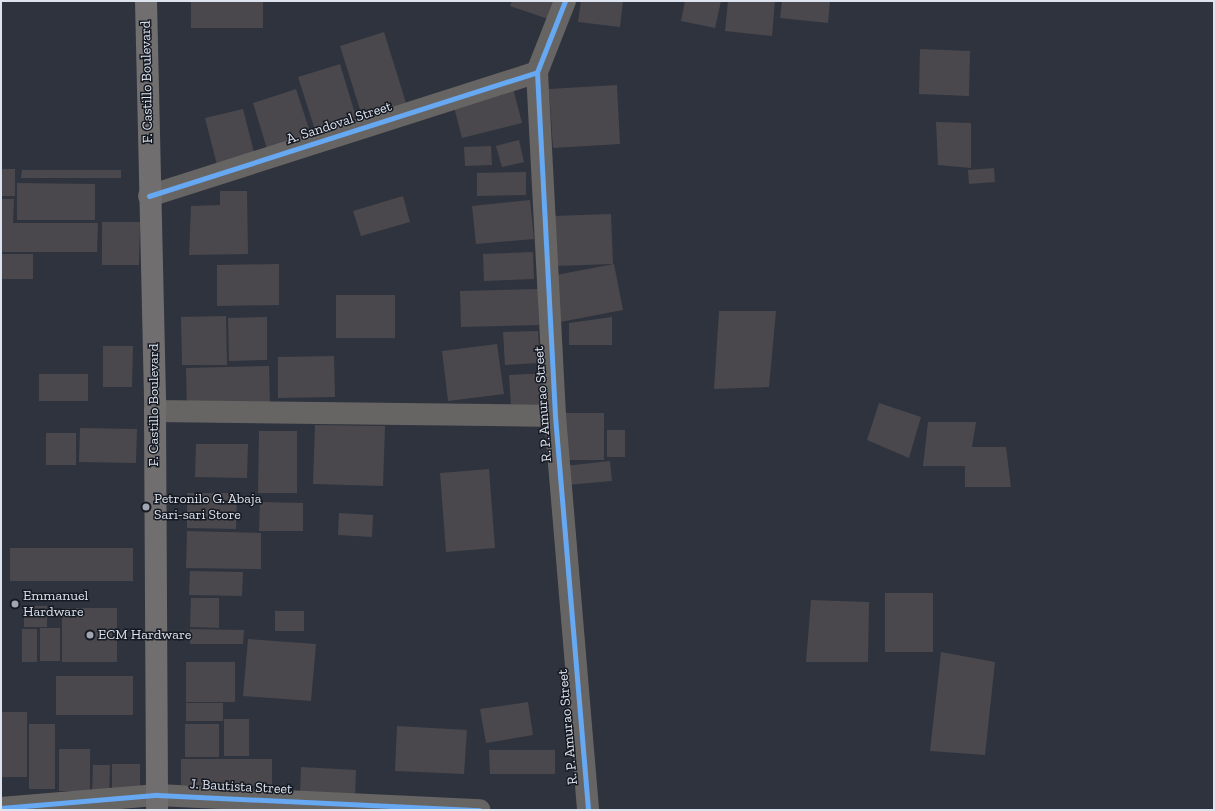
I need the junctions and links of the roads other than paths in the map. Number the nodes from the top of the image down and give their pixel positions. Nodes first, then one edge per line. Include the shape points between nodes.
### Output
1 (146, 1) edge
2 (565, 1) edge
3 (537, 72) junction
4 (149, 196) junction
5 (155, 411) junction
6 (555, 416) junction
7 (157, 803) edge
8 (1, 808) edge
9 (480, 810) edge
10 (588, 810) edge

1 - 4 main road, F. Castillo Boulevard
2 - 3 street, R. P. Amurao Street
3 - 4 street, A. Sandoval Street
3 - 6 street, R. P. Amurao Street
4 - 5 main road, F. Castillo Boulevard
5 - 6 street
5 - 7 main road, F. Castillo Boulevard
6 - 10 street, R. P. Amurao Street
7 - 8 street, J. Bautista Street
7 - 9 street, J. Bautista Street

